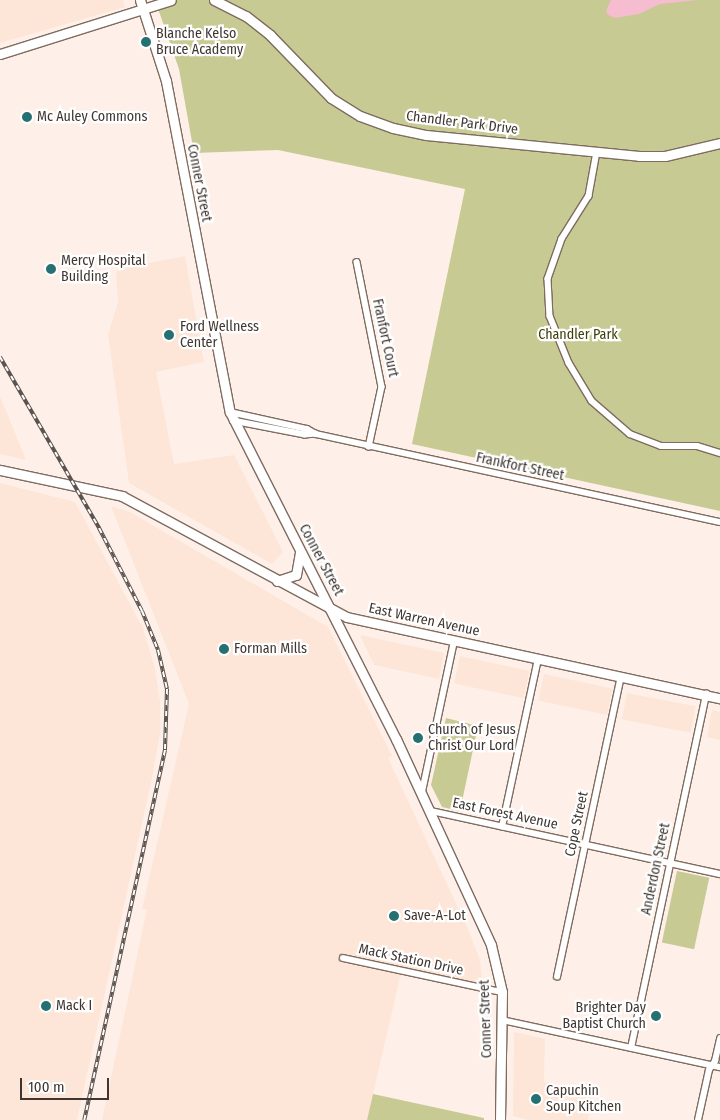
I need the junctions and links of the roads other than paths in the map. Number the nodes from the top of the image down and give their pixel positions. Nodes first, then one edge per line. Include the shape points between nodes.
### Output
1 (140, 0) edge
2 (171, 0) edge
3 (214, 0) edge
4 (143, 9) junction
5 (0, 54) edge
6 (720, 143) edge
7 (597, 152) junction
8 (357, 262) dead end
9 (231, 416) junction
10 (316, 434) junction
11 (369, 447) junction
12 (720, 453) edge
13 (0, 470) edge
14 (720, 522) edge
15 (300, 550) junction
16 (276, 581) junction
17 (334, 613) junction
18 (454, 641) junction
19 (538, 659) junction
20 (621, 677) junction
21 (706, 694) junction
22 (720, 698) edge
23 (422, 792) junction
24 (431, 812) junction
25 (502, 826) junction
26 (585, 845) junction
27 (670, 863) junction
28 (720, 874) edge
29 (344, 958) dead end
30 (557, 978) dead end
31 (502, 992) junction
32 (502, 1020) junction
33 (720, 1039) edge
34 (631, 1048) junction
35 (712, 1065) junction
36 (720, 1067) edge
37 (500, 1120) edge
38 (698, 1120) edge

1 - 4 main road, Conner Street
2 - 4 main road
3 - 7 main road, Chandler Park Drive via 258,25 281,45 322,91 371,120 426,135
4 - 5 main road
4 - 9 main road, Conner Street via 166,81
6 - 7 main road, Chandler Park Drive via 665,156
7 - 12 street via 589,196 562,239 548,279 550,316 569,363 592,401 630,434 661,446 698,446
8 - 11 street, Franfort Court via 382,387
9 - 10 street via 307,429
9 - 10 street via 305,435
9 - 15 main road, Conner Street
10 - 11 street, Frankfort Street
11 - 14 street, Frankfort Street
13 - 16 main road, East Warren Avenue via 122,496
15 - 16 main road via 301,564 296,575
15 - 17 main road, Conner Street
16 - 17 main road, East Warren Avenue
17 - 18 main road, East Warren Avenue
17 - 23 main road, Conner Street
18 - 19 main road, East Warren Avenue
18 - 23 street
19 - 20 main road, East Warren Avenue
19 - 25 street
20 - 21 main road, East Warren Avenue
20 - 26 street, Cope Street
21 - 22 main road, East Warren Avenue
21 - 27 street, Anderdon Street
23 - 24 main road, Conner Street
24 - 25 street, East Forest Avenue
24 - 31 main road, Conner Street via 491,945
25 - 26 street, East Forest Avenue
26 - 27 street, East Forest Avenue
26 - 30 street, Cope Street
27 - 28 street, East Forest Avenue
27 - 34 street, Anderdon Street
29 - 31 street, Mack Station Drive
31 - 32 main road, Conner Street
32 - 34 street
32 - 37 main road, Conner Street
33 - 35 street
34 - 35 street
35 - 36 street
35 - 38 street

